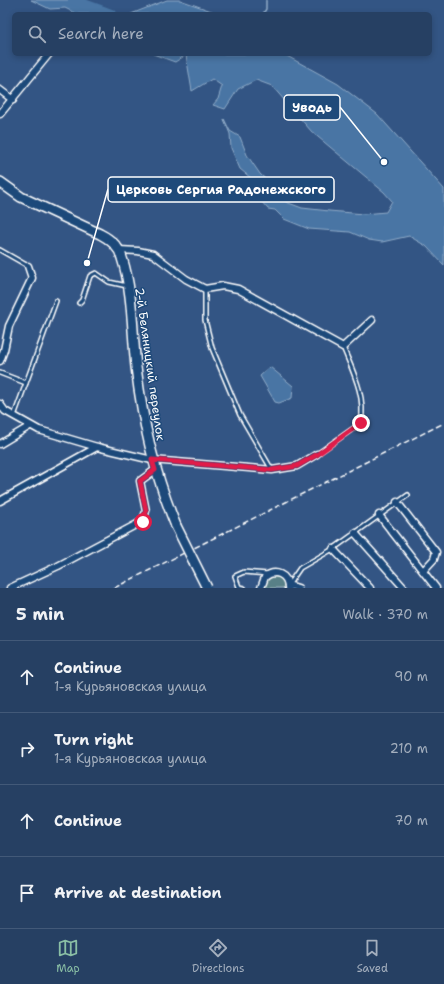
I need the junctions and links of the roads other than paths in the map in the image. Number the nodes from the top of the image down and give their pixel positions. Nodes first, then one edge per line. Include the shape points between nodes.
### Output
1 (48, 56) edge
2 (0, 90) edge
3 (13, 100) junction
4 (0, 114) edge
5 (0, 182) edge
6 (0, 250) edge
7 (119, 250) junction
8 (28, 266) joint
9 (127, 286) junction
10 (205, 289) junction
11 (56, 301) dead end
12 (79, 303) dead end
13 (372, 320) dead end
14 (343, 347) junction
15 (0, 361) edge
16 (0, 373) edge
17 (26, 383) junction
18 (0, 404) edge
19 (14, 417) junction
20 (30, 426) junction
21 (0, 444) edge
22 (97, 447) junction
23 (318, 454) joint
24 (152, 460) junction
25 (155, 470) junction
26 (272, 470) junction
27 (408, 495) dead end
28 (0, 501) edge
29 (397, 502) junction
30 (379, 515) junction
31 (355, 533) junction
32 (333, 549) junction
33 (423, 571) junction
34 (268, 574) junction
35 (288, 587) edge
36 (10, 588) edge
37 (207, 588) edge
38 (244, 588) edge
39 (261, 588) edge
40 (298, 588) edge
41 (370, 588) edge
42 (404, 588) edge
43 (436, 588) edge

1 - 3 street
2 - 3 street
3 - 4 street
5 - 7 main road via 21,197 109,239
6 - 8 lane
7 - 9 main road, 2-й Беляницкий переулок
7 - 10 street via 138,250 153,254 186,279
8 - 15 street via 32,278 9,326
9 - 12 lane via 109,282 96,273 90,276
9 - 24 main road, 2-й Беляницкий переулок via 136,367
10 - 14 street via 223,286 238,289
10 - 26 lane via 205,320 212,348 240,415
11 - 17 lane
13 - 14 street
14 - 23 lane via 361,396 361,423
16 - 17 lane
17 - 19 lane
18 - 19 street
19 - 20 street
20 - 21 street
20 - 22 street
22 - 24 street
22 - 28 street
23 - 26 street via 297,466
24 - 25 main road, 2-й Беляницкий переулок
24 - 26 street
25 - 36 street via 140,481 146,511 143,522
25 - 37 main road, 2-й Беляницкий переулок, bridge via 176,526
27 - 29 lane
29 - 30 lane
29 - 33 street via 436,552 434,559
30 - 31 lane
30 - 33 street
31 - 32 lane
31 - 42 street
32 - 35 lane via 300,568
32 - 41 street
33 - 43 street
34 - 35 street via 281,574 285,577
34 - 38 lane via 244,572 235,576 239,587
34 - 39 street via 262,580
35 - 40 street

